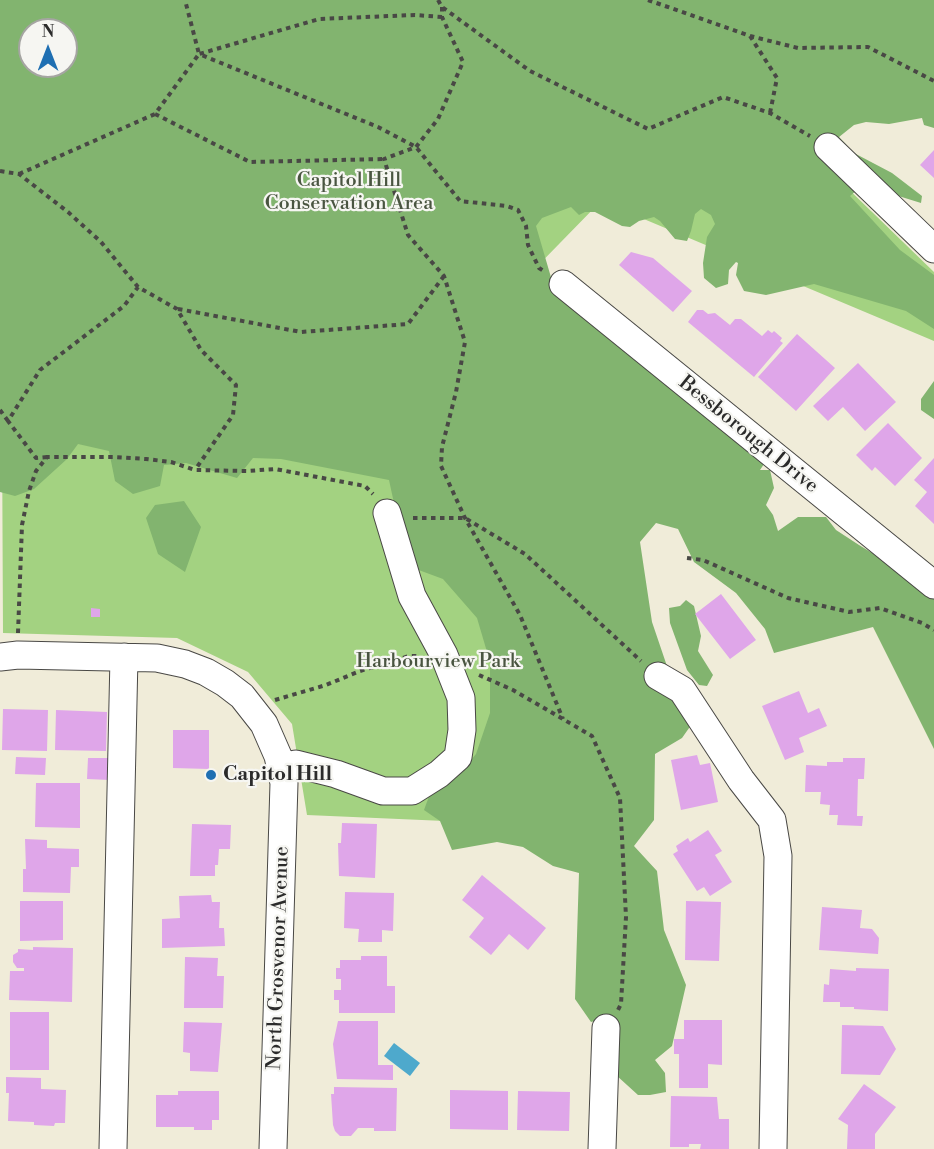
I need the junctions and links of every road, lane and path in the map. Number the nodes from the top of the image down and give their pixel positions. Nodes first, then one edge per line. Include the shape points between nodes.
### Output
1 (185, 0) edge
2 (438, 0) edge
3 (648, 0) edge
4 (442, 7) junction
5 (442, 17) junction
6 (750, 36) junction
7 (199, 54) junction
8 (934, 81) edge
9 (770, 112) junction
10 (155, 114) junction
11 (416, 147) junction
12 (828, 147) joint
13 (384, 159) junction
14 (0, 171) edge
15 (19, 174) junction
16 (934, 249) edge
17 (444, 276) junction
18 (563, 284) joint
19 (138, 287) junction
20 (177, 309) junction
21 (0, 410) edge
22 (8, 421) junction
23 (47, 457) junction
24 (195, 470) junction
25 (387, 513) junction
26 (465, 518) junction
27 (687, 558) dead end
28 (934, 585) edge
29 (934, 630) edge
30 (9, 656) edge
31 (444, 656) junction
32 (124, 657) junction
33 (658, 676) joint
34 (252, 710) junction
35 (563, 719) junction
36 (281, 767) junction
37 (606, 1028) joint
38 (113, 1149) edge
39 (273, 1149) edge
40 (602, 1149) edge
41 (773, 1149) edge

1 - 7 path
2 - 4 path
3 - 6 path
4 - 5 path
4 - 9 path via 530,71 648,129 723,97
5 - 7 path via 319,20
5 - 11 path via 463,62 438,119
6 - 8 path via 798,48 868,46
6 - 9 path via 777,78
7 - 10 path
7 - 11 path via 378,127
9 - 12 path
10 - 13 path via 249,162
10 - 15 path
11 - 13 path
11 - 18 path via 460,201 518,210 539,268
12 - 16 street
13 - 17 path via 408,235
14 - 15 path
15 - 19 path via 101,242
17 - 20 path via 408,324 301,332
17 - 26 path via 465,342 441,466
18 - 28 street, Bessborough Drive
19 - 20 path
19 - 22 path via 124,306 40,370
20 - 24 path via 201,350 236,385 233,415
21 - 22 path
22 - 23 path via 36,458
23 - 24 path via 113,456 171,462
23 - 30 path via 36,471 22,525
24 - 25 path via 275,469 364,486
25 - 26 path via 419,520
25 - 31 street via 411,596
26 - 33 path via 525,554
26 - 35 path via 520,615
27 - 29 path via 703,560 788,598 849,612 880,608
30 - 32 street, North Grosvenor Avenue
31 - 34 path via 409,656
31 - 35 path
31 - 36 street via 461,698 462,730 459,757 439,774 411,791 382,791 318,769 296,764
32 - 34 street, North Grosvenor Avenue via 158,658 206,672 242,696
32 - 38 street
33 - 41 street via 682,690 772,820 778,856
34 - 36 street, North Grosvenor Avenue via 264,724
35 - 37 path via 592,736 620,798 625,939 621,1004
36 - 39 street, North Grosvenor Avenue via 284,783
37 - 40 street

